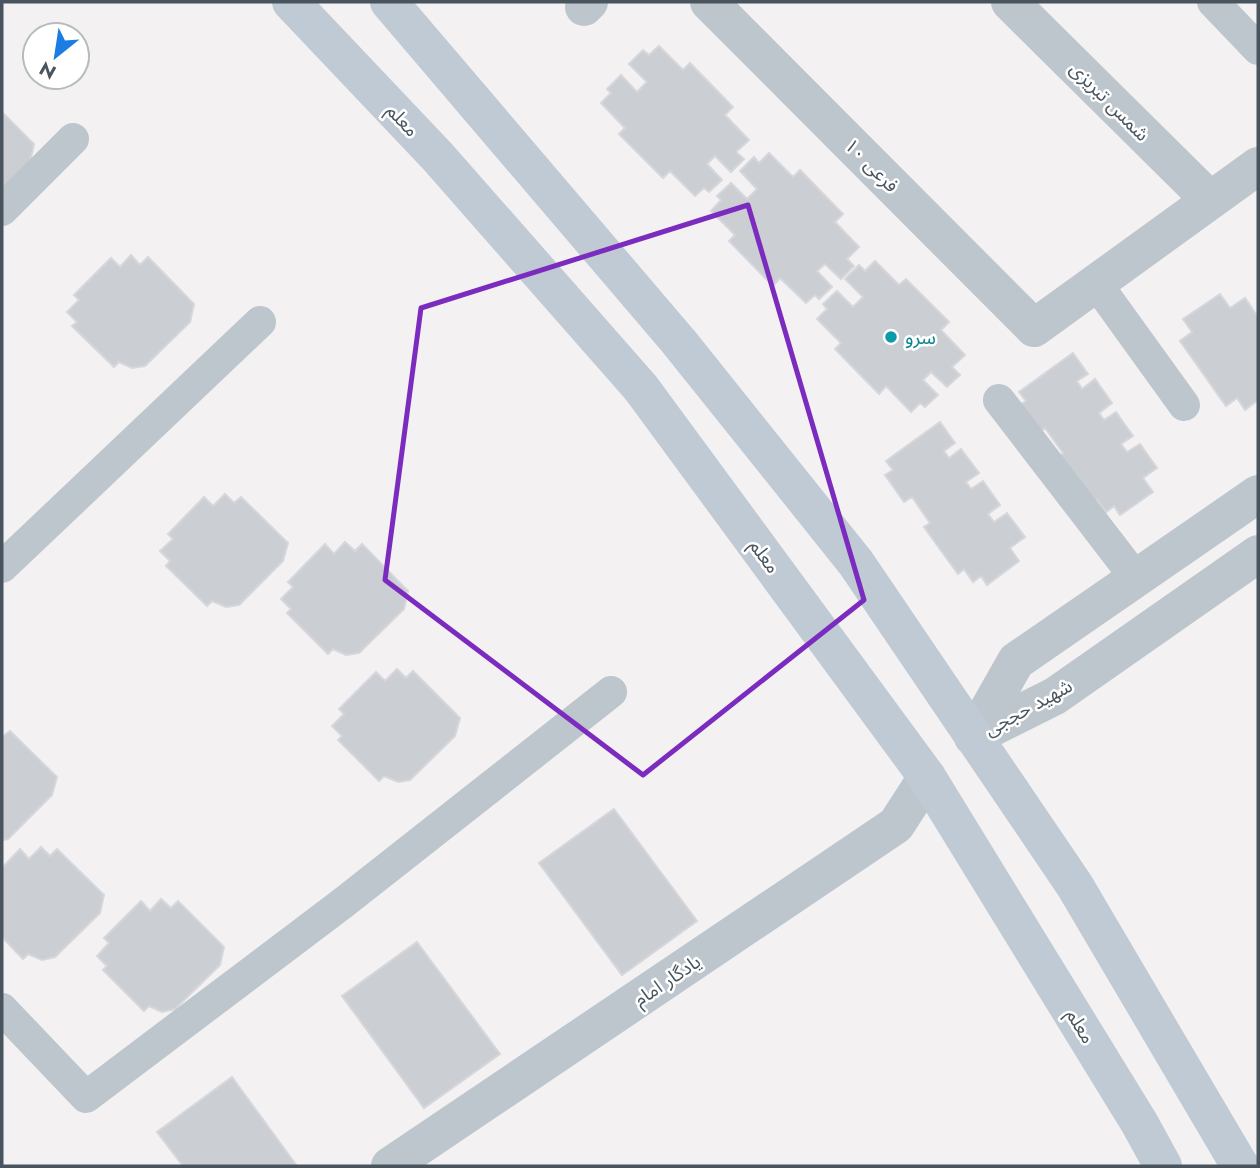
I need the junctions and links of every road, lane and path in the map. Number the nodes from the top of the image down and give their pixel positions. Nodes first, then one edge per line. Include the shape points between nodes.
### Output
1 (291, 2) edge
2 (389, 2) edge
3 (709, 2) edge
4 (1010, 2) edge
5 (1213, 2) edge
6 (1258, 49) edge
7 (73, 139) dead end
8 (1258, 166) edge
9 (1210, 200) junction
10 (2, 210) edge
11 (1097, 283) junction
12 (260, 322) dead end
13 (999, 400) dead end
14 (1184, 405) dead end
15 (1258, 494) edge
16 (1258, 555) edge
17 (2, 567) edge
18 (1135, 578) junction
19 (611, 692) dead end
20 (973, 737) junction
21 (928, 777) junction
22 (2, 1009) edge
23 (390, 1166) edge
24 (1163, 1166) edge
25 (1240, 1166) edge

1 - 21 main road, معلم via 438,157 641,388
2 - 20 main road via 679,342 856,563
3 - 11 street, فرعی ۱۰ via 1034,328
4 - 9 street, شمس تبریزی
5 - 6 street
7 - 10 street
8 - 9 street
9 - 11 street
11 - 14 street
12 - 17 street
13 - 18 street
15 - 18 street, شهید حججی
16 - 20 street, شهید حججی via 1055,696
18 - 20 street, شهید حججی via 1016,661
19 - 22 street via 86,1097
20 - 21 main road
20 - 25 main road via 1075,886
21 - 23 street, یادگار امام via 896,825
21 - 24 main road, معلم

